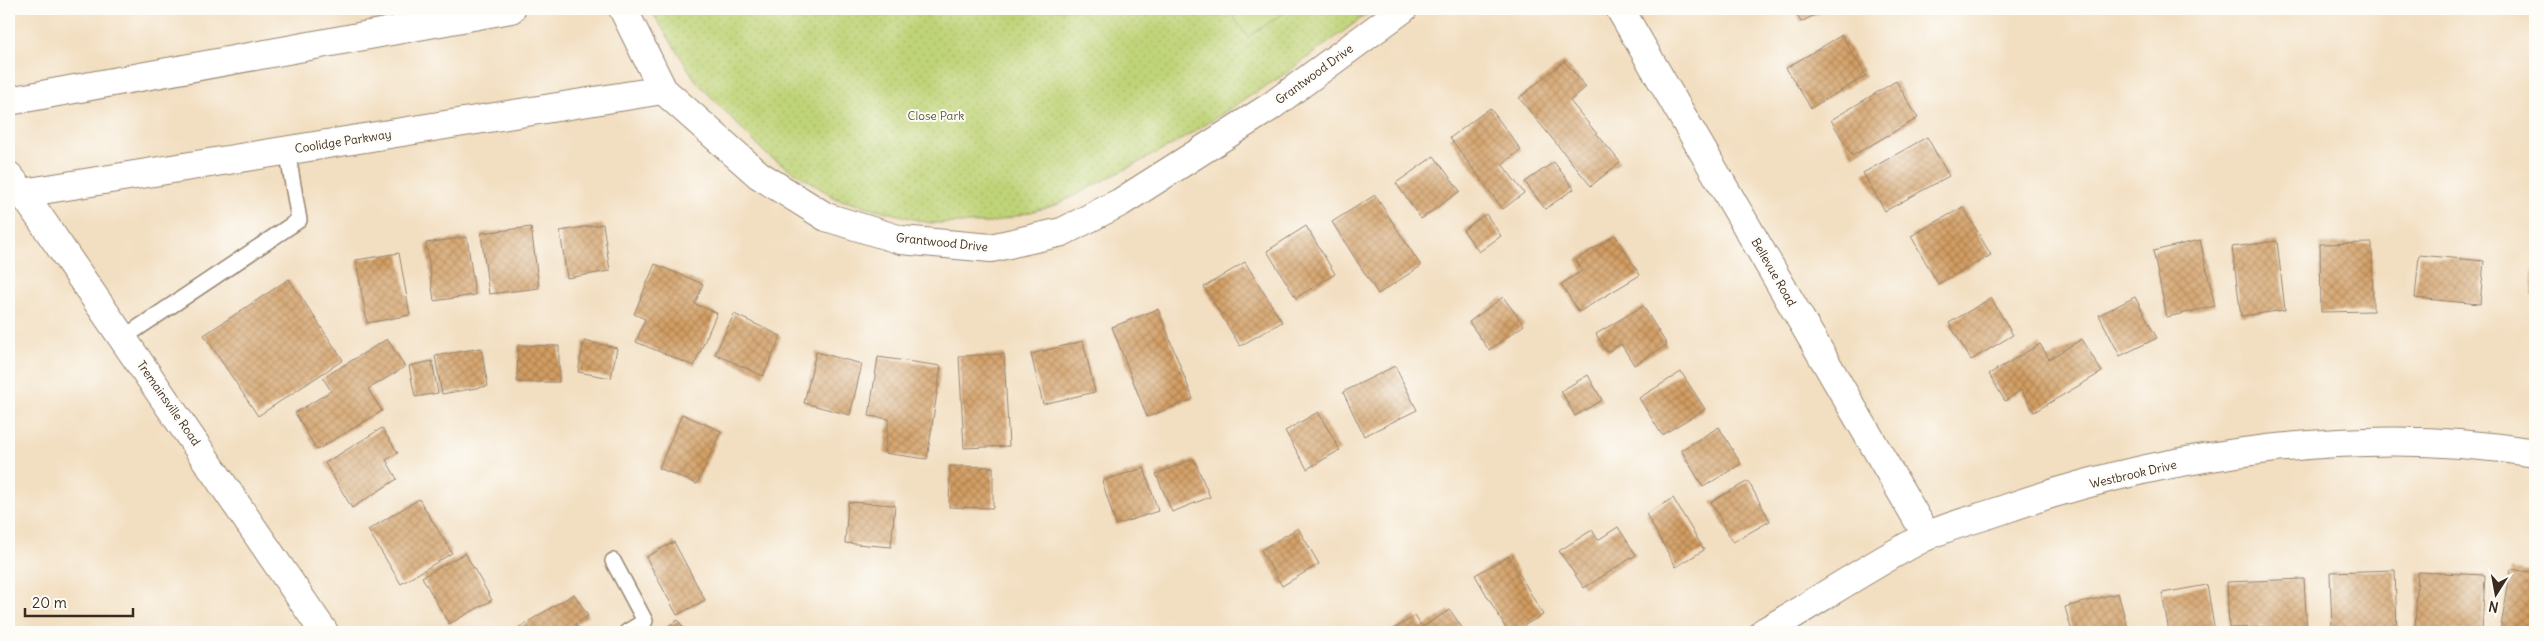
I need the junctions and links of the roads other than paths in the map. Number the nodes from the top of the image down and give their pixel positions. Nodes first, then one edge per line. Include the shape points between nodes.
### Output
1 (512, 9) edge
2 (623, 9) edge
3 (1403, 9) edge
4 (1620, 9) edge
5 (663, 90) junction
6 (9, 101) edge
7 (287, 150) junction
8 (16, 185) edge
9 (123, 338) junction
10 (2535, 453) edge
11 (1927, 536) junction
12 (613, 562) dead end
13 (324, 632) edge
14 (627, 632) edge
15 (1764, 632) edge

1 - 6 street
2 - 5 street, Grantwood Drive
3 - 5 street, Grantwood Drive via 1270,107 1121,202 1062,232 991,248 901,240 826,217 759,175
4 - 11 street, Bellevue Road
5 - 7 street, Coolidge Parkway
7 - 8 street, Coolidge Parkway
7 - 9 lane via 299,220
8 - 9 street, Tremainsville Road
9 - 13 street, Tremainsville Road
10 - 11 street, Westbrook Drive via 2433,442 2285,448 2143,470 2036,498
11 - 15 street, Westbrook Drive
12 - 14 lane via 645,621

